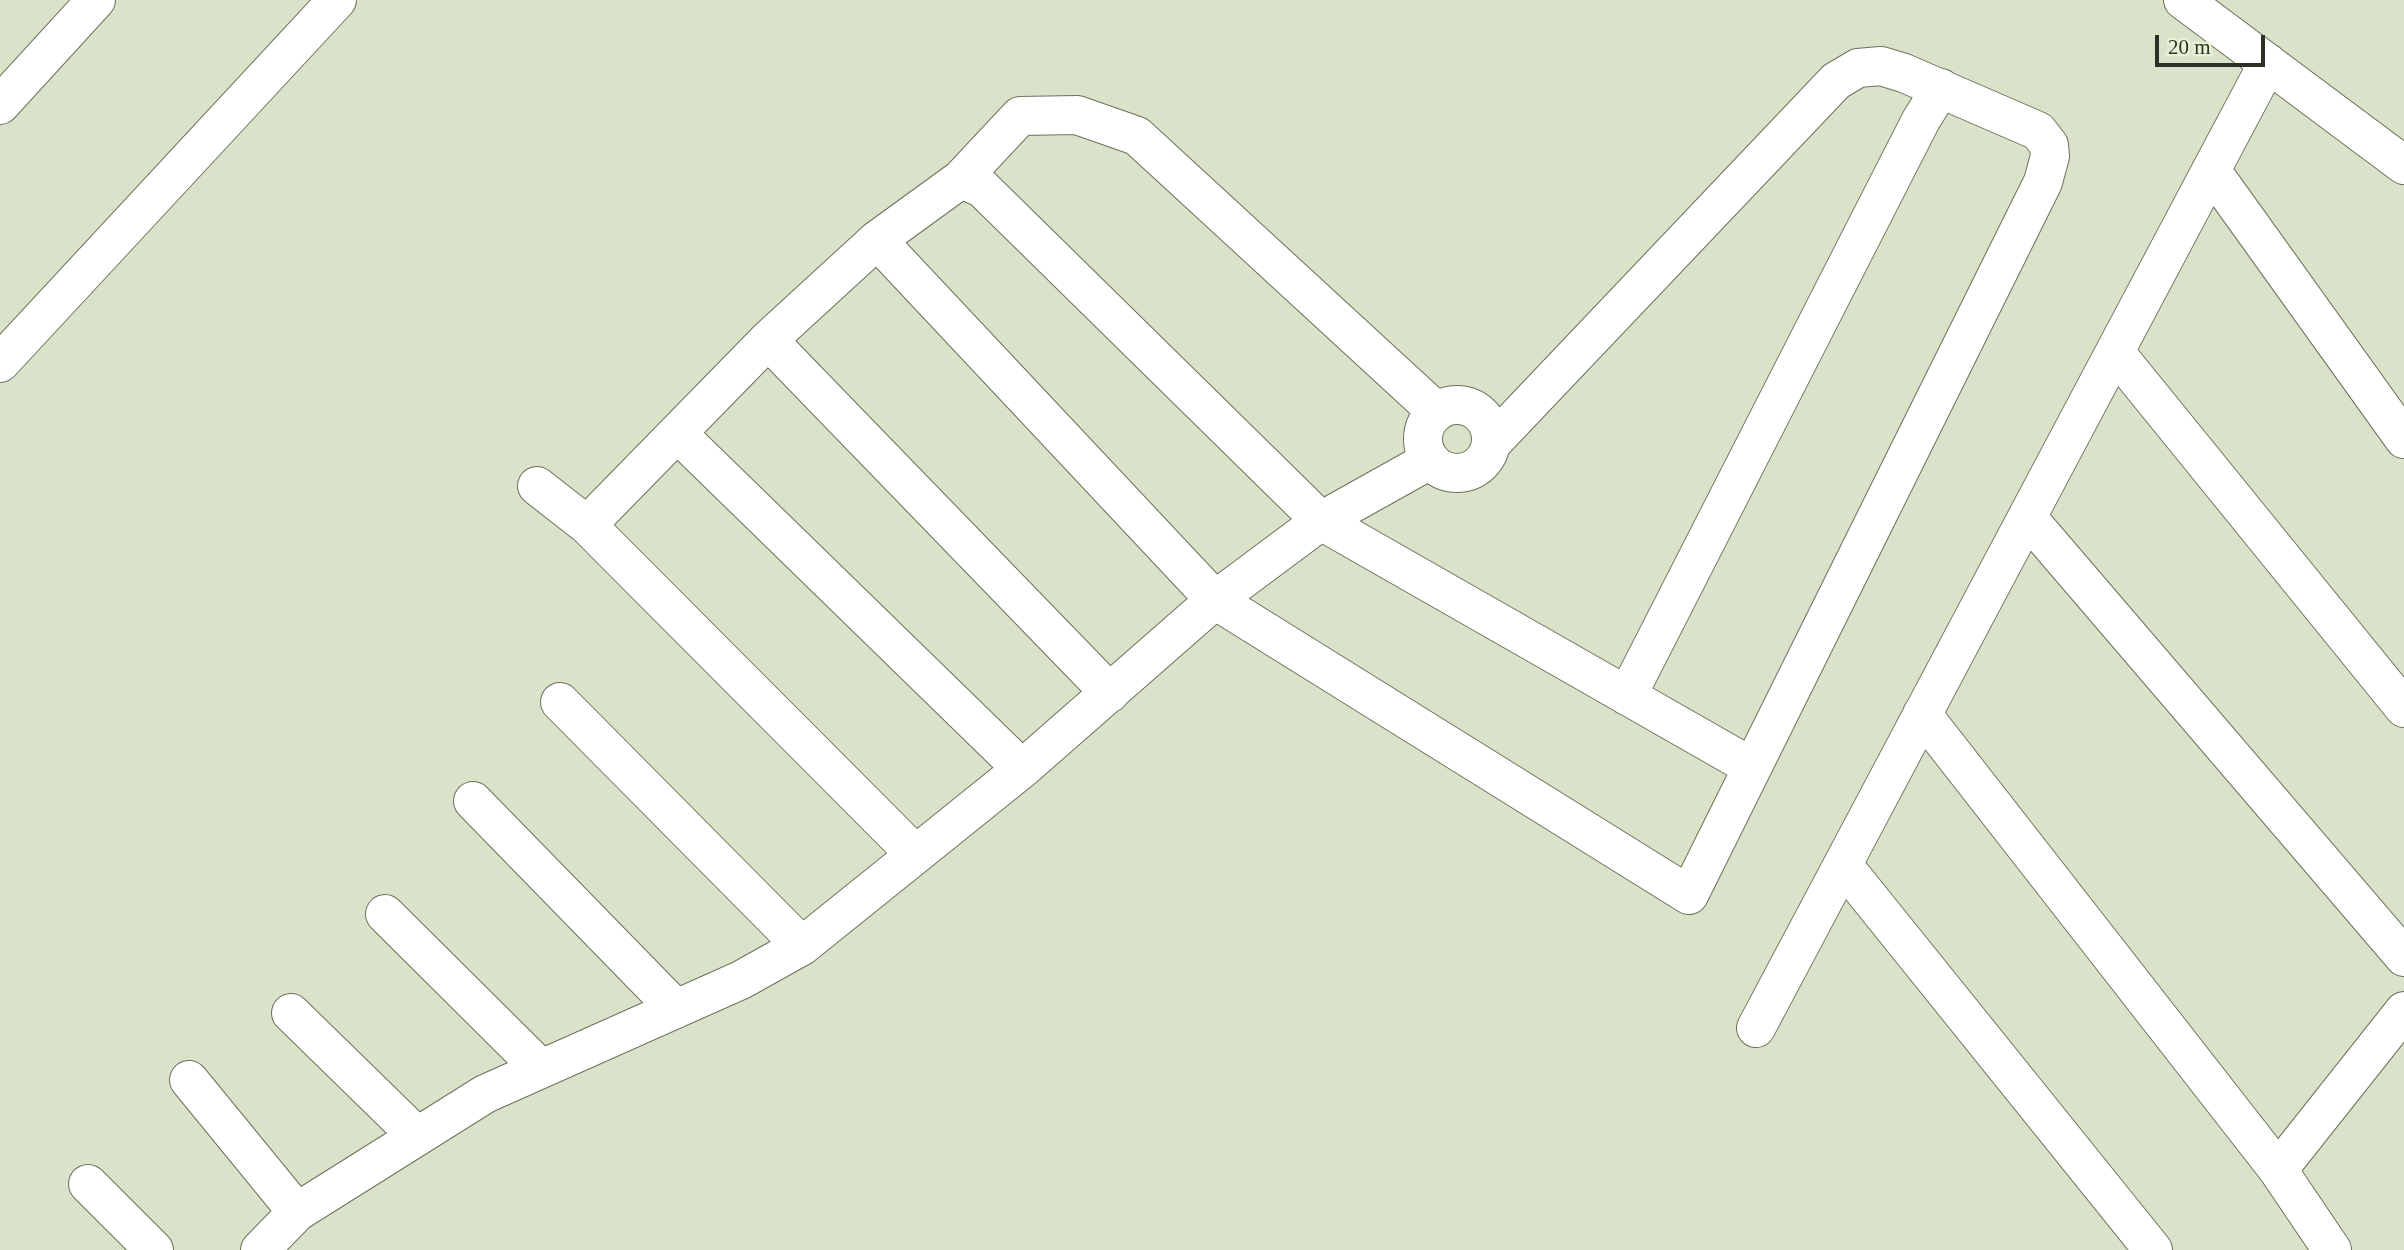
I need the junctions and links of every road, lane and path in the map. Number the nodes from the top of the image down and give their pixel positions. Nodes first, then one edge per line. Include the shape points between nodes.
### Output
1 (337, 0) edge
2 (2183, 0) edge
3 (93, 1) edge
4 (2268, 64) junction
5 (1941, 88) junction
6 (0, 104) edge
7 (2404, 165) edge
8 (2211, 170) junction
9 (961, 179) junction
10 (877, 240) junction
11 (768, 340) junction
12 (5, 347) edge
13 (2115, 352) junction
14 (1437, 412) junction
15 (677, 433) junction
16 (2404, 439) edge
17 (1491, 444) junction
18 (1430, 460) junction
19 (537, 486) dead end
20 (2027, 517) junction
21 (1321, 521) junction
22 (587, 525) junction
23 (1215, 600) junction
24 (1110, 693) junction
25 (1627, 696) junction
26 (561, 702) dead end
27 (2404, 708) edge
28 (1922, 714) junction
29 (1752, 766) junction
30 (1022, 769) junction
31 (472, 801) dead end
32 (915, 854) junction
33 (1843, 865) junction
34 (385, 914) dead end
35 (2400, 940) edge
36 (802, 946) junction
37 (676, 1009) junction
38 (2404, 1011) edge
39 (291, 1013) dead end
40 (1756, 1028) dead end
41 (541, 1069) junction
42 (189, 1080) dead end
43 (417, 1136) junction
44 (2278, 1170) junction
45 (88, 1184) dead end
46 (297, 1212) junction
47 (154, 1250) edge
48 (260, 1250) edge
49 (2153, 1250) edge
50 (2332, 1250) edge

1 - 12 street
2 - 4 street
3 - 6 street
4 - 7 street
4 - 8 street
5 - 17 street via 1881,66 1858,68 1836,81
5 - 25 street
5 - 29 street via 2038,131 2049,145 2043,182
8 - 13 street
8 - 16 street
9 - 10 street
9 - 14 street via 1020,116 1076,115 1137,136
9 - 21 street via 982,188
10 - 11 street
10 - 23 street
11 - 15 street
11 - 24 street
13 - 20 street
13 - 27 street
14 - 17 street via 1462,405 1475,410 1485,418
14 - 18 street via 1424,435
15 - 22 street
15 - 30 street
17 - 18 street via 1487,456 1466,472 1441,468
18 - 21 street
19 - 22 street
20 - 28 street
20 - 35 street
21 - 23 street
21 - 25 street
22 - 32 street
23 - 24 street
23 - 29 street via 1689,895
24 - 30 street
25 - 29 street
26 - 36 street
28 - 33 street
28 - 44 street
30 - 32 street
31 - 37 street
32 - 36 street
33 - 40 street
33 - 49 street
34 - 41 street
36 - 37 street
37 - 41 street
38 - 44 street
39 - 43 street
41 - 43 street via 485,1094
42 - 46 street
43 - 46 street
44 - 50 street
45 - 47 street
46 - 48 street

